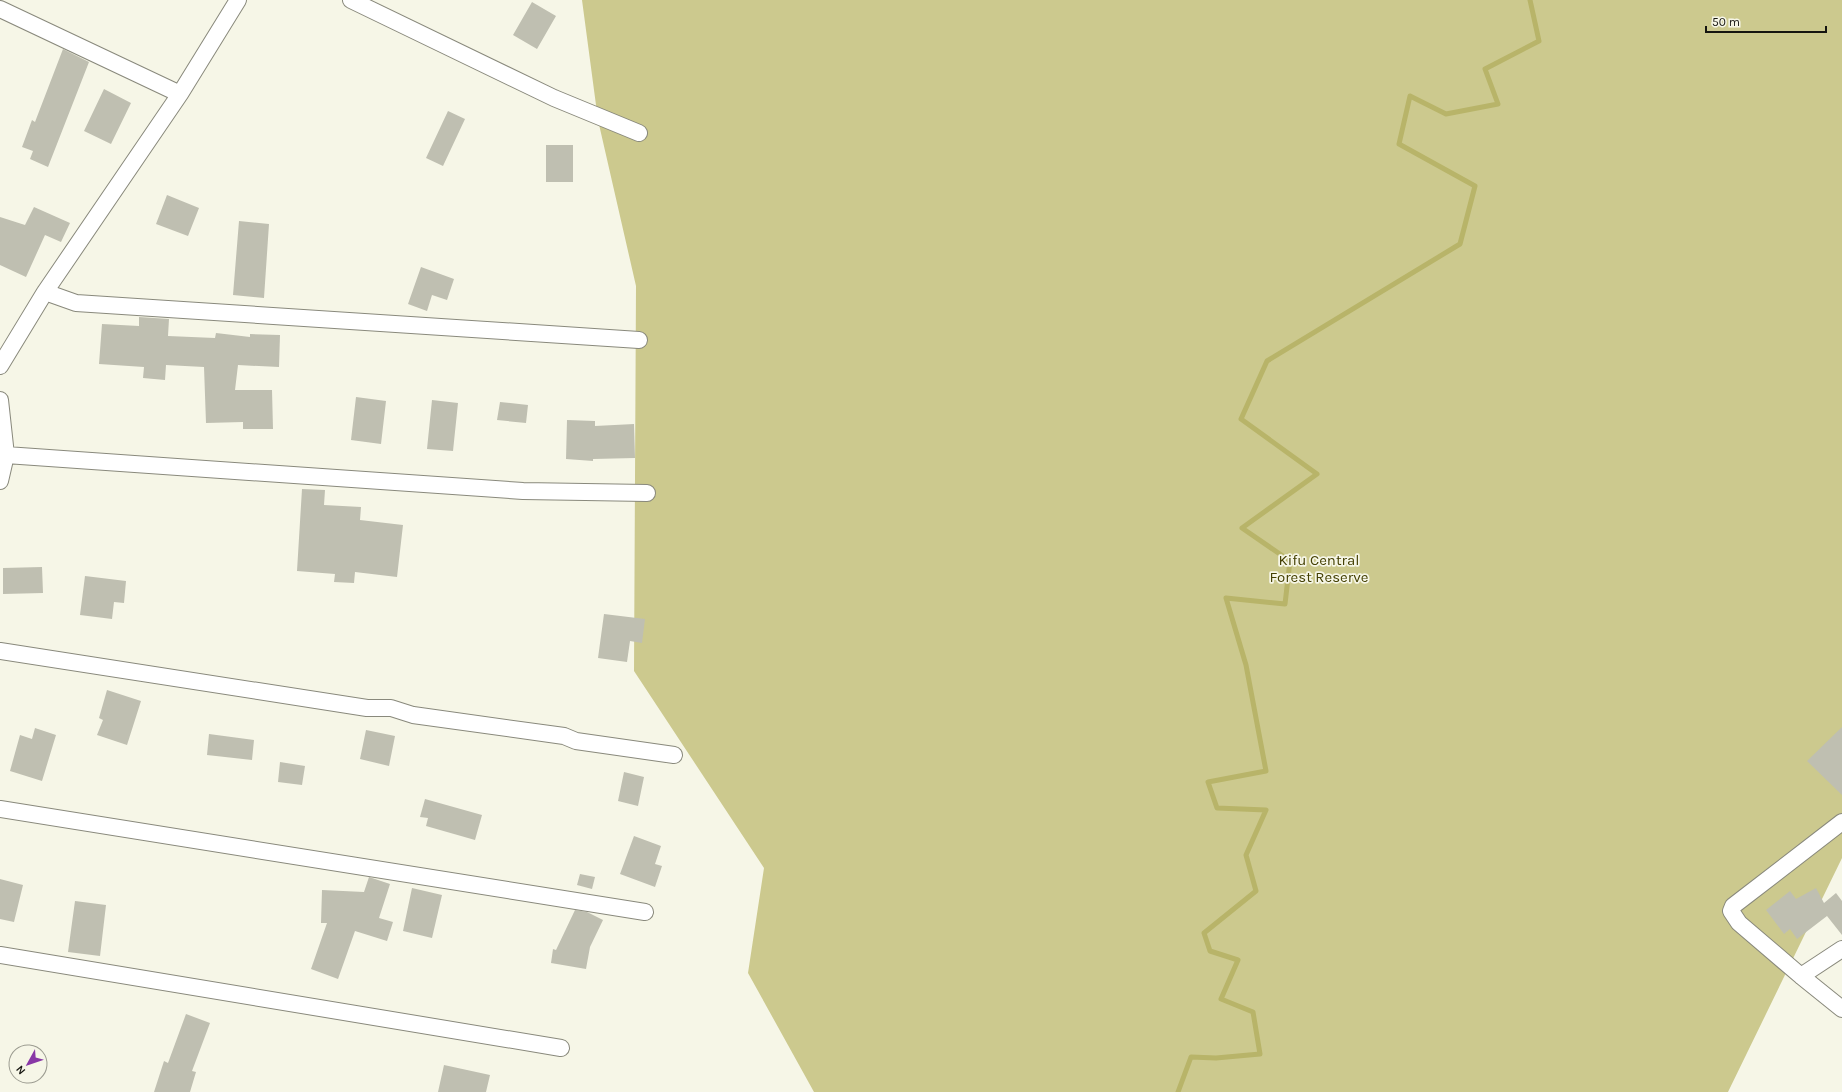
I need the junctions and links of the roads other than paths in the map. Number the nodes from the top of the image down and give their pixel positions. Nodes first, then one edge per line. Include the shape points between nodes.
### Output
1 (238, 0) edge
2 (351, 0) edge
3 (0, 9) edge
4 (180, 94) junction
5 (639, 133) dead end
6 (45, 292) junction
7 (639, 340) dead end
8 (0, 366) edge
9 (0, 400) edge
10 (6, 455) junction
11 (0, 481) edge
12 (647, 493) dead end
13 (0, 651) edge
14 (674, 755) dead end
15 (0, 809) edge
16 (1842, 822) edge
17 (645, 912) dead end
18 (1842, 949) edge
19 (0, 955) edge
20 (1800, 976) junction
21 (1842, 1009) edge
22 (561, 1048) dead end

1 - 4 street
2 - 5 street via 554,98
3 - 4 street
4 - 6 street
6 - 7 street via 76,303
6 - 8 street
9 - 10 street
10 - 11 street
10 - 12 street via 523,491
13 - 14 street via 366,708 391,708 413,715 564,736 576,741
15 - 17 street
16 - 20 street via 1733,906 1731,911 1740,923
18 - 20 street
19 - 22 street
20 - 21 street

